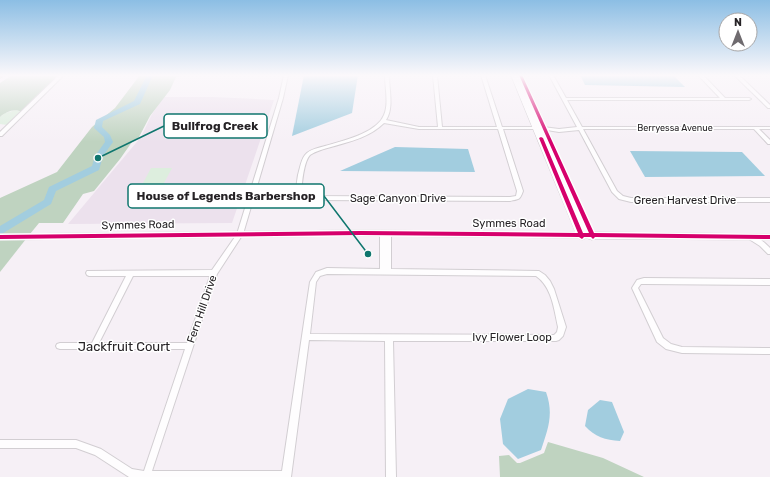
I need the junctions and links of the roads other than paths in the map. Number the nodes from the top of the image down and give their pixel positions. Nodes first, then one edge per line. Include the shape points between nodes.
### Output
1 (39, 97) edge
2 (280, 97) edge
3 (387, 97) edge
4 (437, 97) edge
5 (490, 97) edge
6 (525, 97) edge
7 (528, 97) edge
8 (760, 97) edge
9 (564, 99) joint
10 (724, 99) joint
11 (749, 99) dead end
12 (770, 107) edge
13 (383, 121) junction
14 (440, 128) junction
15 (499, 128) junction
16 (540, 128) junction
17 (580, 128) junction
18 (755, 128) junction
19 (770, 128) edge
20 (0, 135) edge
21 (770, 143) edge
22 (770, 200) edge
23 (240, 234) junction
24 (386, 235) junction
25 (586, 236) junction
26 (0, 237) edge
27 (746, 237) junction
28 (770, 237) edge
29 (770, 252) edge
30 (386, 271) junction
31 (89, 273) dead end
32 (131, 273) junction
33 (214, 273) junction
34 (770, 282) edge
35 (306, 337) junction
36 (389, 337) junction
37 (60, 346) dead end
38 (94, 346) junction
39 (189, 346) junction
40 (770, 351) edge
41 (0, 444) edge
42 (146, 476) edge
43 (286, 476) edge
44 (391, 477) edge

1 - 20 street
2 - 23 street, Fern Hill Drive
3 - 13 street
4 - 14 street
5 - 15 street, Sage Canyon Drive
6 - 16 street
7 - 16 street
8 - 12 street
9 - 10 street
9 - 17 street, Green Harvest Drive
10 - 11 street
13 - 14 street, Berryessa Avenue via 419,128
13 - 15 street, Sage Canyon Drive via 364,134 308,155 304,161 298,188 300,195 311,198 515,198 520,191
14 - 15 street, Berryessa Avenue
15 - 16 street, Berryessa Avenue
16 - 17 street, Berryessa Avenue
16 - 25 street
17 - 18 street, Berryessa Avenue
17 - 22 street, Green Harvest Drive via 615,192 621,198
18 - 19 street, Berryessa Avenue
18 - 21 street
23 - 24 street, Symmes Road
23 - 26 street, Symmes Road
23 - 33 street, Fern Hill Drive
24 - 25 street, Symmes Road
24 - 30 street
25 - 27 street, Symmes Road
27 - 28 street, Symmes Road
27 - 29 street via 762,244
30 - 35 street, Ivy Flower Loop via 327,271 318,274 313,282
30 - 36 street, Ivy Flower Loop via 538,273 549,284 562,327 556,338
31 - 32 street
32 - 33 street
32 - 38 street
33 - 39 street, Fern Hill Drive
34 - 40 street via 644,281 639,282 635,288 657,336 669,347 682,350
35 - 36 street, Ivy Flower Loop
35 - 43 street, Ivy Flower Loop
36 - 44 street
37 - 38 street, Jackfruit Court
38 - 39 street, Jackfruit Court
39 - 42 street, Fern Hill Drive
41 - 42 street via 76,444 98,452 130,473
42 - 43 street

